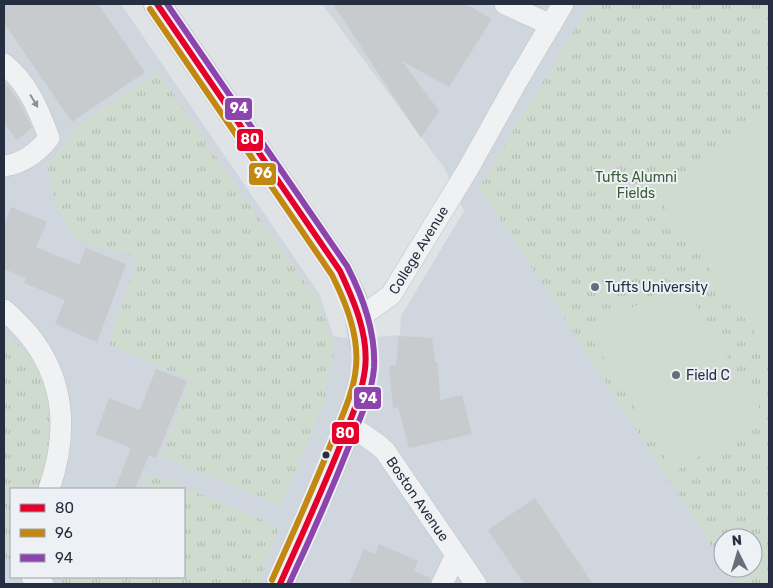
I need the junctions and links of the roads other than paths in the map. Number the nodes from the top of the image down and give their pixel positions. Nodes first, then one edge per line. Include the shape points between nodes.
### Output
1 (157, 4) edge
2 (505, 4) edge
3 (563, 4) edge
4 (551, 25) junction
5 (4, 64) edge
6 (4, 166) edge
7 (4, 310) edge
8 (359, 318) junction
9 (348, 424) junction
10 (49, 488) edge
11 (456, 555) junction
12 (280, 584) edge
13 (442, 584) edge
14 (476, 584) edge

1 - 8 main road via 340,271
2 - 4 street
3 - 4 street, College Avenue
4 - 8 street, College Avenue via 448,204 391,295
5 -> 6 street via 16,73 37,106 49,138 42,148 16,165
7 - 10 street via 12,315 40,350 53,374 60,406 60,437 57,466
8 - 9 main road via 366,369
9 - 11 street, Boston Avenue via 386,452
9 - 12 main road
11 - 13 street
11 - 14 street, Boston Avenue

